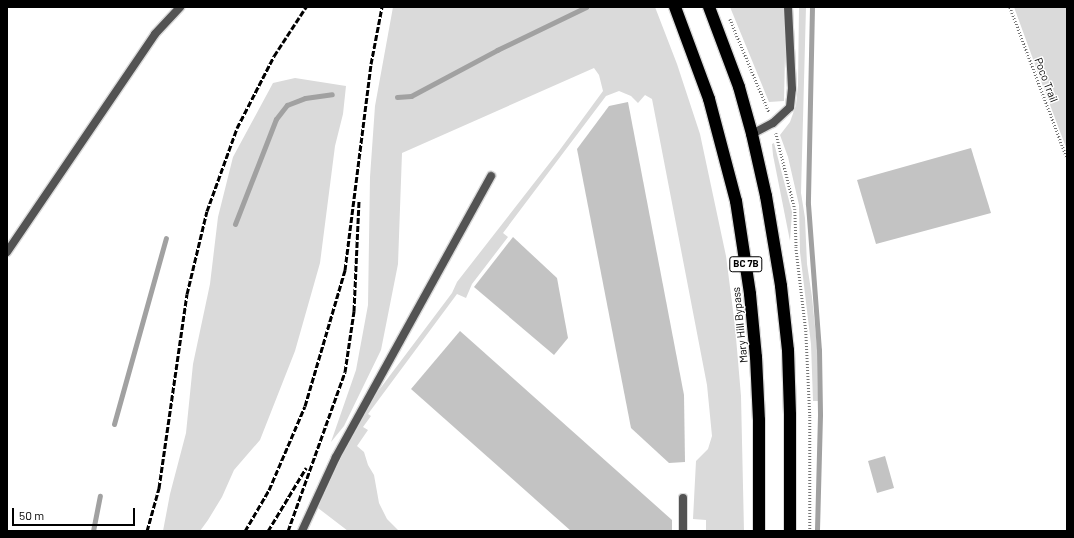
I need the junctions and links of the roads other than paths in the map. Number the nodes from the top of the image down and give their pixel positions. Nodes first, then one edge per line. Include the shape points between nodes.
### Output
1 (180, 7) edge
2 (675, 7) edge
3 (710, 7) edge
4 (788, 7) edge
5 (752, 134) junction
6 (491, 176) dead end
7 (7, 252) edge
8 (683, 498) dead end
9 (302, 531) edge
10 (683, 531) edge
11 (760, 531) edge
12 (790, 531) edge

1 - 7 lane via 155,34
2 - 11 highway, Mary Hill Bypass / BC 7B via 709,99 736,201 750,294 756,357
3 - 5 highway, BC 7B via 739,88
4 - 5 lane via 792,89 790,107 773,123
5 - 12 highway, BC 7B via 780,278 788,350
6 - 9 lane via 336,457
8 - 10 lane

